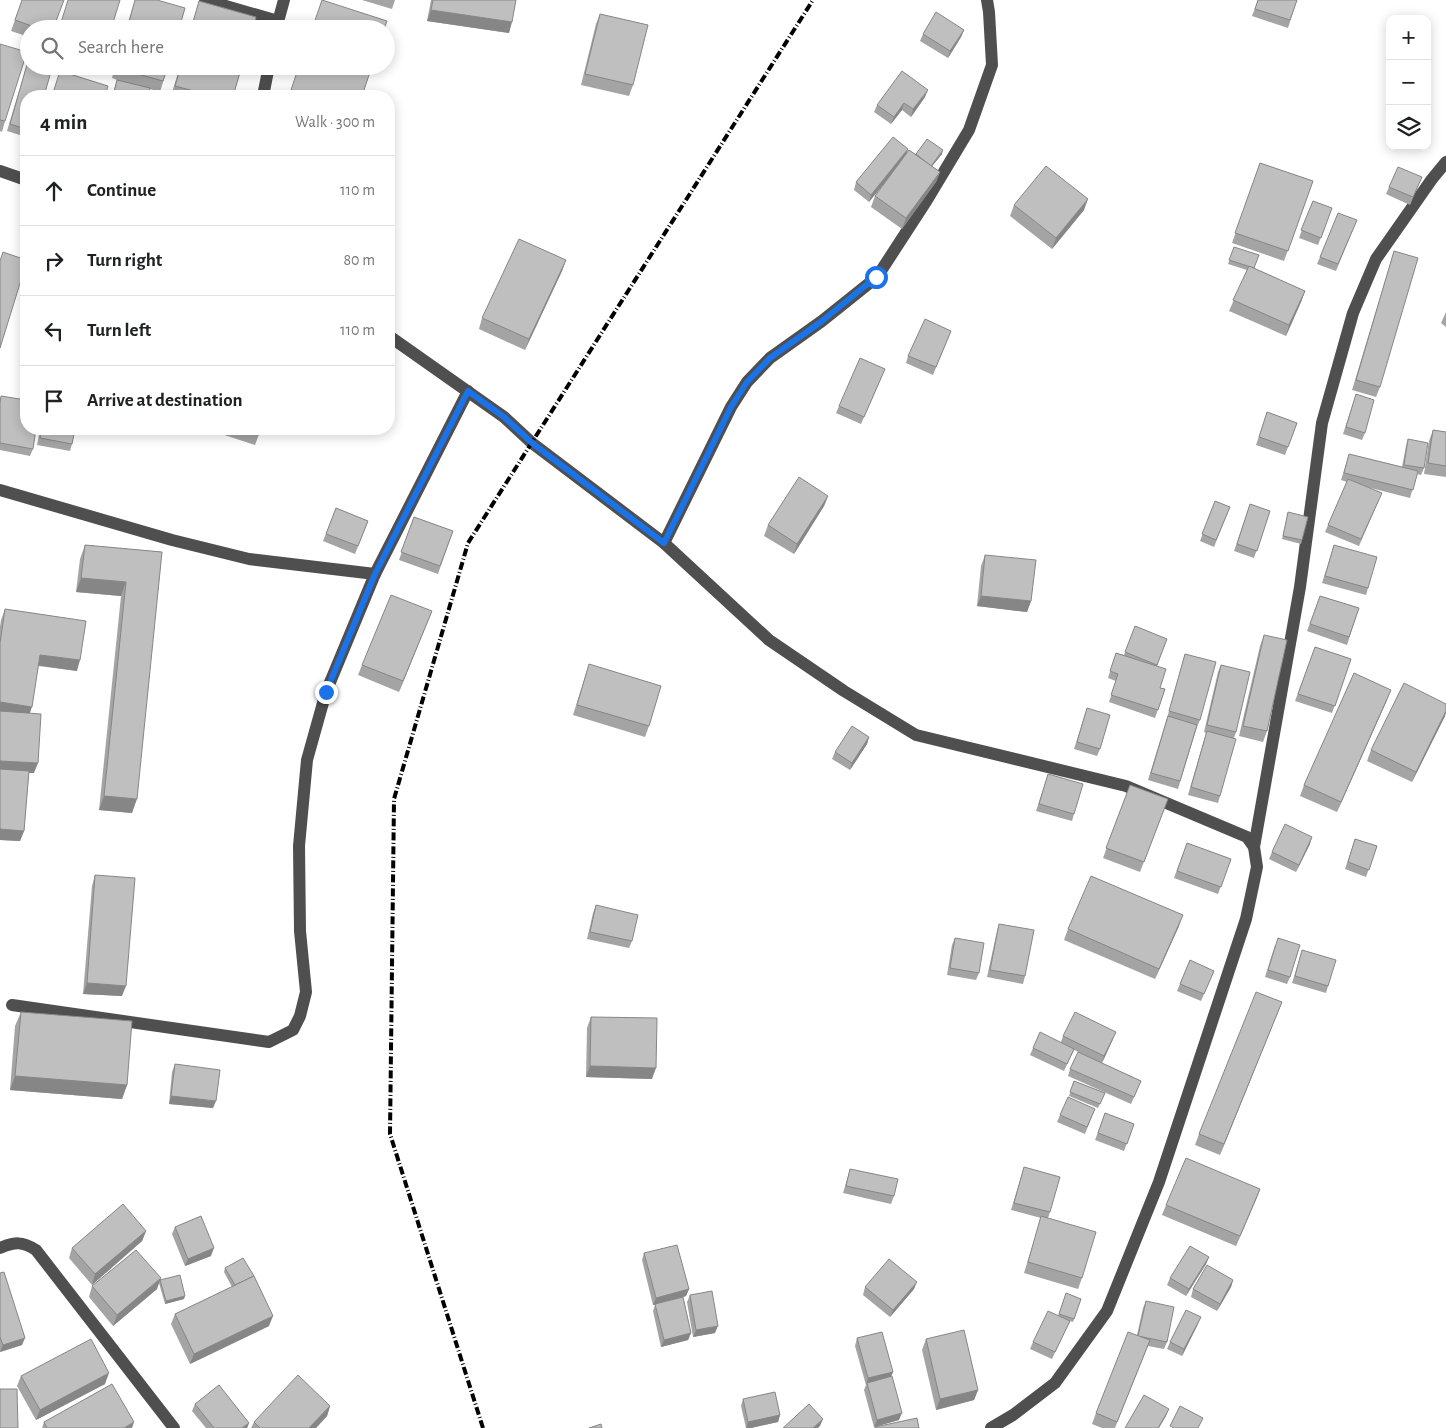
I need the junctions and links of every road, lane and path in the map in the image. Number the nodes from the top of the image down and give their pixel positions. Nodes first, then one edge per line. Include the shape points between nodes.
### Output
1 (205, 0) edge
2 (284, 0) edge
3 (987, 0) edge
4 (263, 20) edge
5 (278, 20) edge
6 (266, 75) edge
7 (264, 90) edge
8 (1446, 162) edge
9 (0, 172) edge
10 (20, 178) edge
11 (395, 340) edge
12 (468, 391) junction
13 (0, 490) edge
14 (664, 543) junction
15 (375, 574) junction
16 (1254, 848) junction
17 (12, 1004) dead end
18 (0, 1248) edge
19 (174, 1428) edge
20 (992, 1428) edge

1 - 4 street
2 - 5 street
3 - 14 street via 992,65 969,130 876,277 830,316 770,358 747,382 731,407
6 - 7 street
8 - 16 street via 1376,259 1353,313 1327,405 1300,587
9 - 10 street
11 - 12 street
12 - 14 street
12 - 15 street
13 - 15 street via 249,559
14 - 16 street via 769,640 916,735 1126,786 1246,837
15 - 17 street via 326,692 307,760 299,846 300,931 306,992 293,1030 269,1042
16 - 20 street via 1257,867 1246,919 1159,1182 1107,1311 1055,1383
18 - 19 street via 12,1243 26,1244 36,1250

